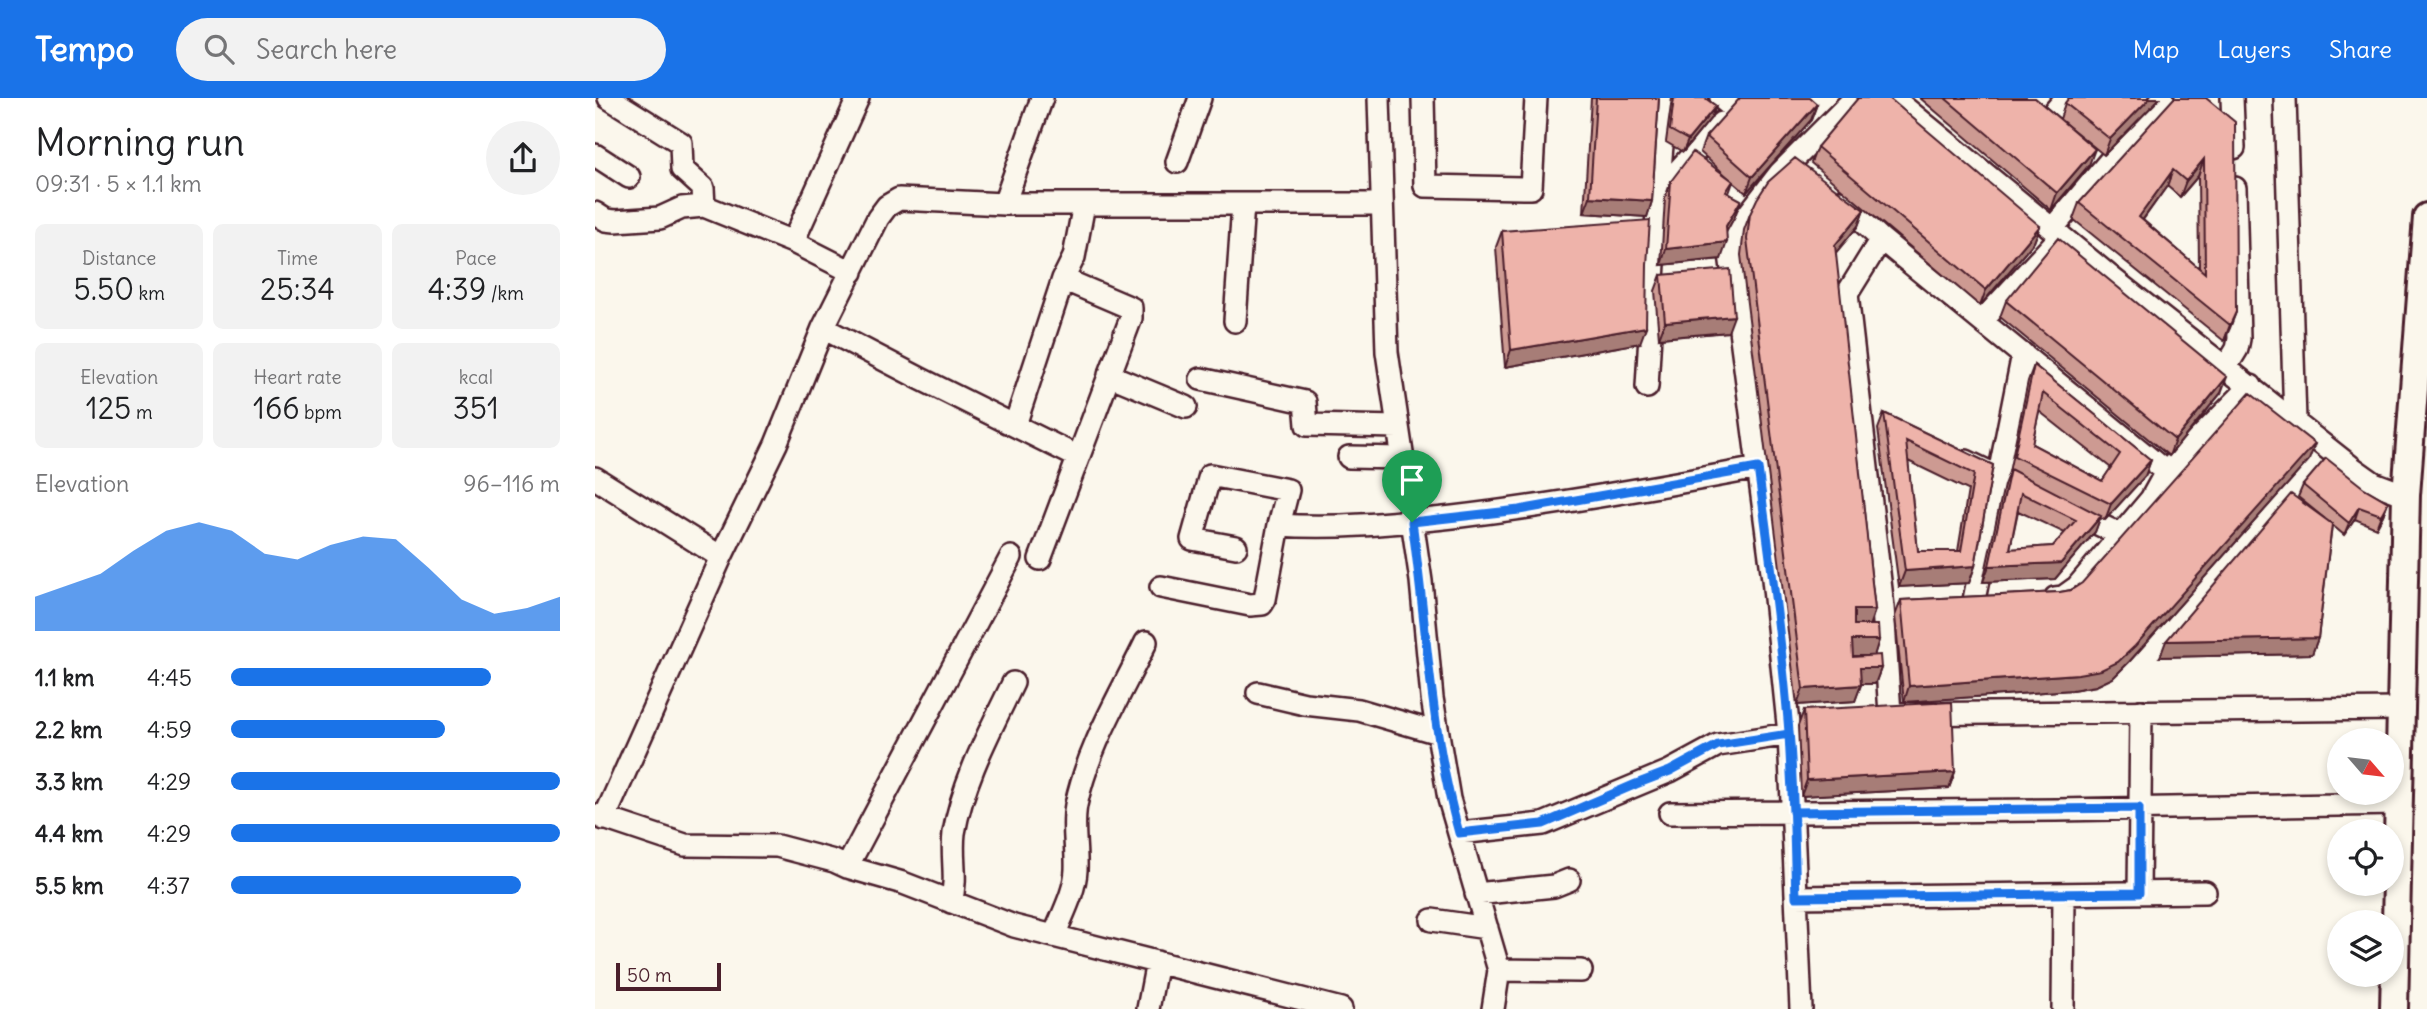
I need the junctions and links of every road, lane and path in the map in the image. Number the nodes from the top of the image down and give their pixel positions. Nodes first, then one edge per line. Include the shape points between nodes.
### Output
1 (609, 98) edge
2 (858, 98) edge
3 (1042, 98) edge
4 (1200, 98) edge
5 (1379, 98) edge
6 (1423, 98) edge
7 (1536, 98) edge
8 (1666, 98) edge
9 (1854, 98) edge
10 (1893, 98) edge
11 (2066, 98) edge
12 (2163, 98) edge
13 (2232, 98) edge
14 (2285, 98) edge
15 (1733, 102) edge
16 (2068, 134) edge
17 (2087, 150) edge
18 (595, 155) edge
19 (1793, 159) junction
20 (1177, 162) dead end
21 (2106, 166) junction
22 (629, 177) dead end
23 (1658, 193) junction
24 (1004, 204) junction
25 (1084, 204) junction
26 (1243, 204) junction
27 (1382, 204) junction
28 (705, 206) junction
29 (2427, 217) edge
30 (597, 218) edge
31 (2056, 233) junction
32 (1881, 239) junction
33 (793, 242) junction
34 (852, 272) junction
35 (1063, 279) junction
36 (1235, 321) dead end
37 (1982, 321) junction
38 (823, 328) junction
39 (2022, 354) junction
40 (2226, 367) junction
41 (1109, 375) junction
42 (1201, 379) dead end
43 (2251, 386) junction
44 (1647, 387) dead end
45 (1186, 407) dead end
46 (1860, 410) junction
47 (2295, 421) junction
48 (1885, 422) edge
49 (1015, 425) junction
50 (1398, 428) junction
51 (1947, 452) edge
52 (1079, 457) junction
53 (1349, 457) dead end
54 (1402, 458) junction
55 (1758, 468) junction
56 (2167, 472) junction
57 (1997, 476) junction
58 (595, 478) edge
59 (2406, 495) junction
60 (1412, 522) junction
61 (1279, 524) junction
62 (2121, 535) junction
63 (1236, 547) dead end
64 (1011, 556) dead end
65 (722, 557) junction
66 (1039, 559) dead end
67 (1161, 587) dead end
68 (2036, 601) edge
69 (1998, 604) edge
70 (1973, 605) junction
71 (1948, 606) edge
72 (1883, 607) junction
73 (1909, 607) edge
74 (1146, 642) dead end
75 (1013, 683) dead end
76 (1258, 693) dead end
77 (2400, 709) junction
78 (2141, 712) junction
79 (2400, 728) edge
80 (1438, 733) junction
81 (1789, 734) junction
82 (2333, 805) edge
83 (2398, 805) edge
84 (2139, 808) junction
85 (1793, 812) junction
86 (1670, 813) dead end
87 (600, 817) edge
88 (1459, 833) junction
89 (847, 867) junction
90 (1569, 880) dead end
91 (2205, 892) dead end
92 (2139, 893) junction
93 (1476, 894) junction
94 (2064, 894) junction
95 (1796, 897) junction
96 (951, 902) junction
97 (1432, 920) dead end
98 (1487, 928) junction
99 (1054, 936) junction
100 (1157, 962) junction
101 (1499, 970) junction
102 (1581, 971) dead end
103 (1148, 1009) edge
104 (1341, 1009) edge
105 (1493, 1009) edge
106 (1801, 1009) edge
107 (2063, 1009) edge
108 (2394, 1009) edge

1 - 28 street via 681,143 681,169 703,188
2 - 33 street
3 - 24 street
4 - 20 street
5 - 27 street
6 - 7 street via 1425,186 1531,188
8 - 23 street
9 - 19 street
10 - 31 street
11 - 16 street via 2041,111
12 - 21 street
13 - 40 street via 2239,339
14 - 47 street
15 - 19 street
15 - 23 street
17 - 21 street
18 - 22 street
19 - 32 street
19 - 55 street via 1737,229 1730,254
21 - 31 street
23 - 44 street
24 - 25 street
24 - 34 street via 899,199 879,218
25 - 26 street
25 - 35 street via 1074,257
26 - 27 street
26 - 36 street
27 - 50 street via 1387,352
28 - 30 street via 682,208 660,218
28 - 33 street
29 - 59 main road
31 - 37 street
31 - 40 street
32 - 37 street
32 - 46 street via 1847,295
33 - 34 street
34 - 38 street
35 - 41 street via 1131,308
35 - 49 street
37 - 39 street
38 - 49 street
38 - 65 street via 776,444
39 - 56 street
39 - 57 street
40 - 43 street
41 - 45 street
41 - 52 street
42 - 50 street via 1304,402 1307,425
43 - 47 street
43 - 56 street
46 - 48 street
46 - 72 street
47 - 59 street via 2350,466
49 - 52 street
50 - 54 street
51 - 57 street
52 - 66 street
53 - 54 street
54 - 60 street
55 - 60 street via 1519,510
55 - 81 street
56 - 62 street
57 - 62 street
57 - 70 street
58 - 65 street
59 - 77 main road
60 - 61 street
60 - 80 street
61 - 63 street via 1288,490 1210,475 1192,539
61 - 67 street via 1262,604 1250,606
62 - 68 street via 2077,587 2063,597
64 - 89 street
65 - 87 street
69 - 70 street
70 - 71 street
72 - 73 street
72 - 78 street via 1890,714
74 - 99 street via 1087,768 1074,820 1074,884
75 - 96 street via 975,761 960,812
76 - 80 street via 1359,710
77 - 78 street
77 - 79 main road
78 - 84 street
80 - 88 street
81 - 85 street
81 - 88 street via 1718,745 1679,767 1543,824
82 - 84 street
83 - 108 main road
84 - 85 street
84 - 92 street
85 - 86 street
85 - 95 street
87 - 89 street via 685,845 776,846
88 - 93 street
89 - 96 street
90 - 93 street via 1554,887
91 - 92 street
92 - 94 street
93 - 98 street
94 - 95 street
94 - 107 street
95 - 106 street
96 - 99 street
97 - 98 street
98 - 101 street
99 - 100 street
100 - 103 street
100 - 104 street
101 - 102 street
101 - 105 street

